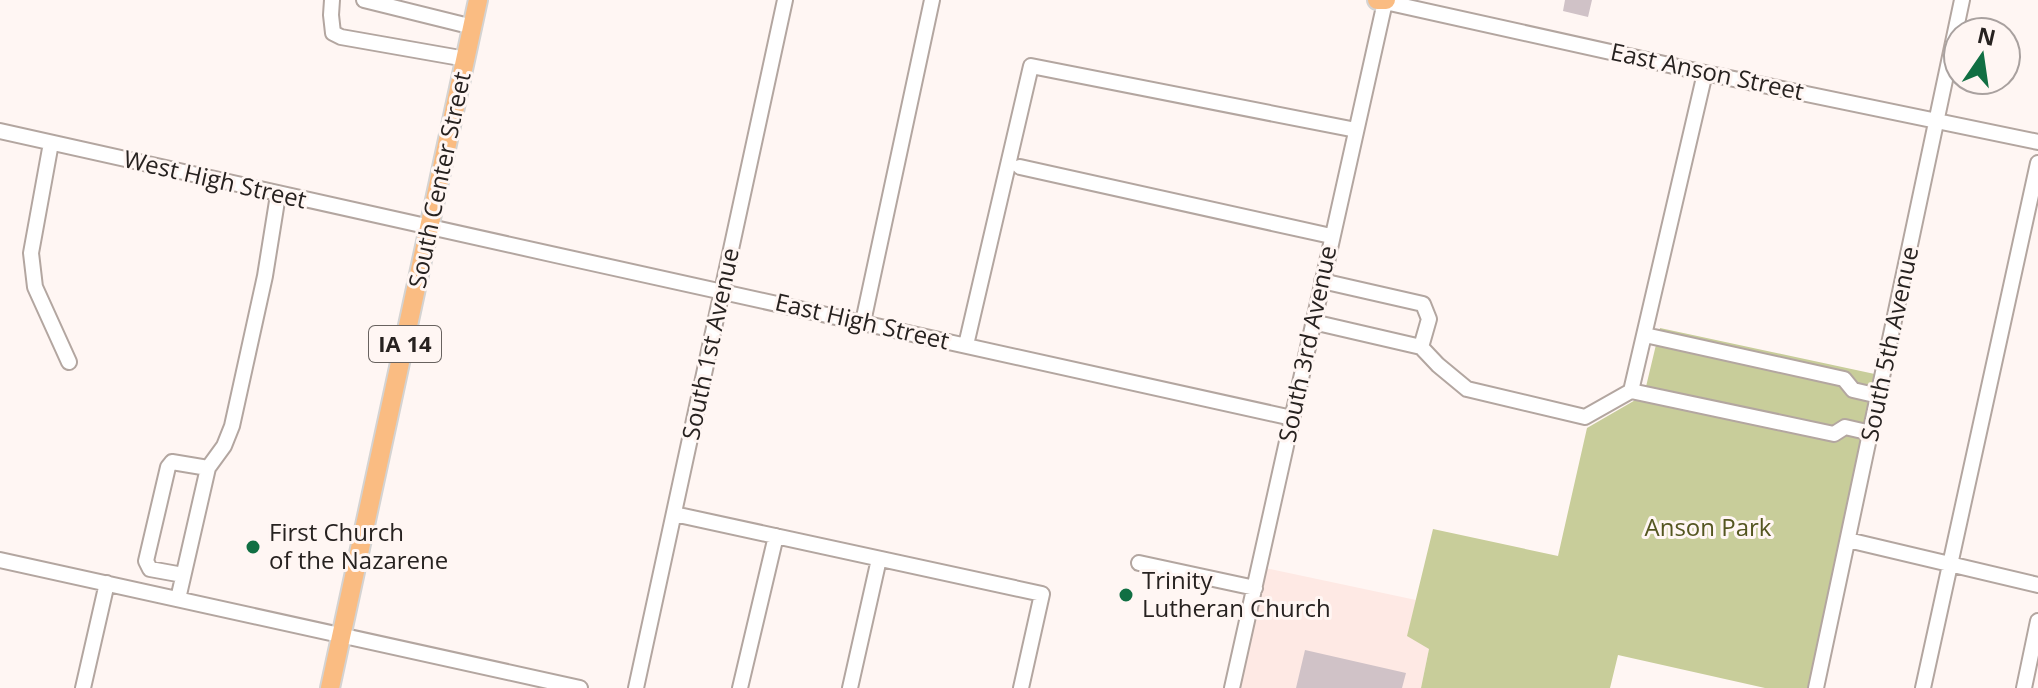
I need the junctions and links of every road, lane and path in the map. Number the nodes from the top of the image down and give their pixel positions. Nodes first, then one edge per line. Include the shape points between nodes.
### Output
1 (332, 0) edge
2 (364, 0) edge
3 (478, 0) edge
4 (785, 0) edge
5 (932, 0) edge
6 (1962, 0) edge
7 (1383, 1) edge
8 (428, 8) edge
9 (473, 27) junction
10 (466, 59) junction
11 (1705, 73) junction
12 (1937, 120) junction
13 (1356, 130) junction
14 (0, 131) edge
15 (2038, 142) edge
16 (51, 143) junction
17 (2038, 163) edge
18 (1020, 167) dead end
19 (278, 195) junction
20 (431, 230) junction
21 (1331, 236) junction
22 (1322, 281) junction
23 (722, 290) junction
24 (863, 322) junction
25 (1313, 322) junction
26 (1645, 335) junction
27 (966, 345) junction
28 (1421, 347) junction
29 (69, 362) dead end
30 (1631, 391) junction
31 (1879, 396) junction
32 (1292, 418) junction
33 (1871, 433) junction
34 (208, 468) junction
35 (674, 514) junction
36 (776, 536) junction
37 (1848, 540) junction
38 (879, 559) junction
39 (0, 560) edge
40 (1139, 563) dead end
41 (1950, 564) junction
42 (183, 575) junction
43 (107, 583) junction
44 (2038, 585) edge
45 (1255, 588) junction
46 (178, 599) junction
47 (2038, 621) edge
48 (341, 636) junction
49 (83, 688) edge
50 (330, 688) edge
51 (580, 688) edge
52 (636, 688) edge
53 (740, 688) edge
54 (850, 688) edge
55 (1021, 688) edge
56 (1232, 688) edge
57 (1816, 688) edge
58 (1923, 688) edge
59 (2024, 688) edge

1 - 10 street via 333,33 341,37
2 - 8 street
3 - 9 main road, South Center Street / IA 14
4 - 23 street, South 1st Avenue
5 - 24 street
6 - 12 street, South 5th Avenue
7 - 11 street, East Anson Street
7 - 13 street, South 3rd Avenue
8 - 9 street
9 - 10 main road, South Center Street / IA 14
10 - 20 main road, South Center Street / IA 14
11 - 12 street, East Anson Street
11 - 26 street
12 - 15 street, East Anson Street
12 - 31 street, South 5th Avenue
13 - 21 street, South 3rd Avenue
13 - 27 street via 1031,66
14 - 16 street, West High Street
16 - 19 street, West High Street
16 - 29 street via 31,253 35,287
17 - 41 street
18 - 21 street
19 - 20 street, West High Street
19 - 34 street via 232,426
20 - 23 street, East High Street
20 - 48 main road, South Center Street / IA 14
21 - 22 street, South 3rd Avenue
22 - 25 street, South 3rd Avenue
22 - 28 street via 1423,304 1429,319
23 - 24 street, East High Street
23 - 35 street, South 1st Avenue
24 - 27 street, East High Street
25 - 28 street
25 - 32 street, South 3rd Avenue
26 - 30 street
26 - 31 street via 1844,379 1853,390
27 - 32 street, East High Street
28 - 30 street via 1467,389 1585,417
30 - 33 street via 1834,434 1845,427
31 - 33 street, South 5th Avenue
32 - 45 street, South 3rd Avenue
33 - 37 street, South 5th Avenue
34 - 42 street
34 - 42 street via 172,462 168,467 146,561 150,569
35 - 36 street
35 - 52 street, South 1st Avenue
36 - 38 street
36 - 53 street
37 - 41 street
37 - 57 street, South 5th Avenue
38 - 54 street
38 - 55 street via 1042,594
39 - 43 street
40 - 45 street
41 - 44 street
41 - 58 street
42 - 46 street
43 - 46 street
43 - 49 street
45 - 56 street, South 3rd Avenue
46 - 48 street
47 - 59 street
48 - 50 main road, South Center Street / IA 14
48 - 51 street

